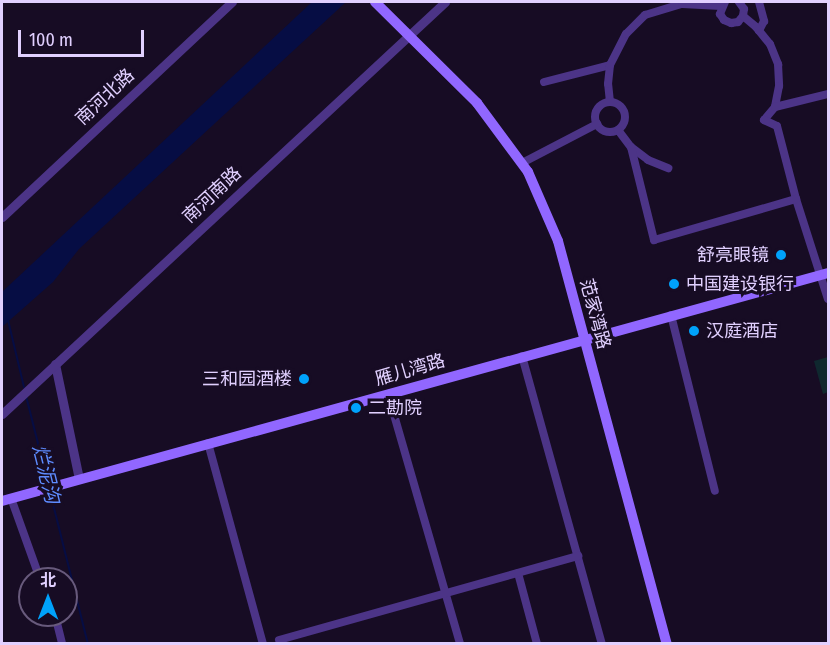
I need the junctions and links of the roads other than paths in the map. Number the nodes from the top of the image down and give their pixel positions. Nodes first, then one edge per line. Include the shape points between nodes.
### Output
1 (232, 2) edge
2 (375, 2) edge
3 (445, 2) edge
4 (739, 2) edge
5 (759, 2) edge
6 (723, 4) edge
7 (743, 16) junction
8 (759, 31) junction
9 (408, 36) junction
10 (610, 65) junction
11 (544, 82) dead end
12 (828, 94) edge
13 (610, 102) junction
14 (775, 108) junction
15 (597, 124) junction
16 (618, 130) junction
17 (631, 147) junction
18 (522, 164) junction
19 (668, 168) dead end
20 (796, 199) junction
21 (2, 217) edge
22 (825, 274) edge
23 (828, 299) edge
24 (671, 315) junction
25 (585, 339) junction
26 (522, 356) junction
27 (53, 366) junction
28 (388, 394) junction
29 (5, 410) edge
30 (208, 443) junction
31 (75, 480) junction
32 (715, 491) dead end
33 (6, 499) edge
34 (578, 556) junction
35 (35, 567) edge
36 (518, 573) junction
37 (446, 593) junction
38 (58, 627) edge
39 (279, 640) dead end
40 (62, 644) edge
41 (263, 644) edge
42 (460, 644) edge
43 (537, 644) edge
44 (602, 644) edge
45 (667, 644) edge

1 - 21 street, 南河北路
2 - 9 main road, 范家湾路
3 - 9 street, 南河南路
4 - 7 street
5 - 8 street via 764,21
6 - 7 street via 720,14 727,22 734,23
6 - 10 street via 682,4 645,15 626,34
7 - 8 street
8 - 14 street via 770,44 777,64
9 - 18 main road, 范家湾路 via 477,103
9 - 27 street, 南河南路
10 - 11 street
10 - 13 street
12 - 14 street
13 - 15 street via 599,108 595,115
13 - 16 street via 625,115
14 - 20 street via 764,120 777,126
15 - 16 street via 606,132
15 - 18 street
16 - 17 street
17 - 19 street
17 - 20 street via 654,240
18 - 25 main road, 范家湾路 via 558,241
20 - 22 street
22 - 23 street
22 - 24 main road, 雁儿湾路
24 - 25 main road, 雁儿湾路
24 - 32 street
25 - 26 main road, 雁儿湾路
25 - 45 main road, 范家湾路
26 - 28 main road, 雁儿湾路
26 - 34 street
27 - 29 street, 南河南路
27 - 31 street
28 - 30 main road, 雁儿湾路
28 - 37 street
30 - 31 main road, 雁儿湾路
30 - 41 street
31 - 33 main road, 雁儿湾路
33 - 35 street
34 - 36 street
34 - 44 street
36 - 37 street
36 - 43 street
37 - 39 street
37 - 42 street
38 - 40 street

